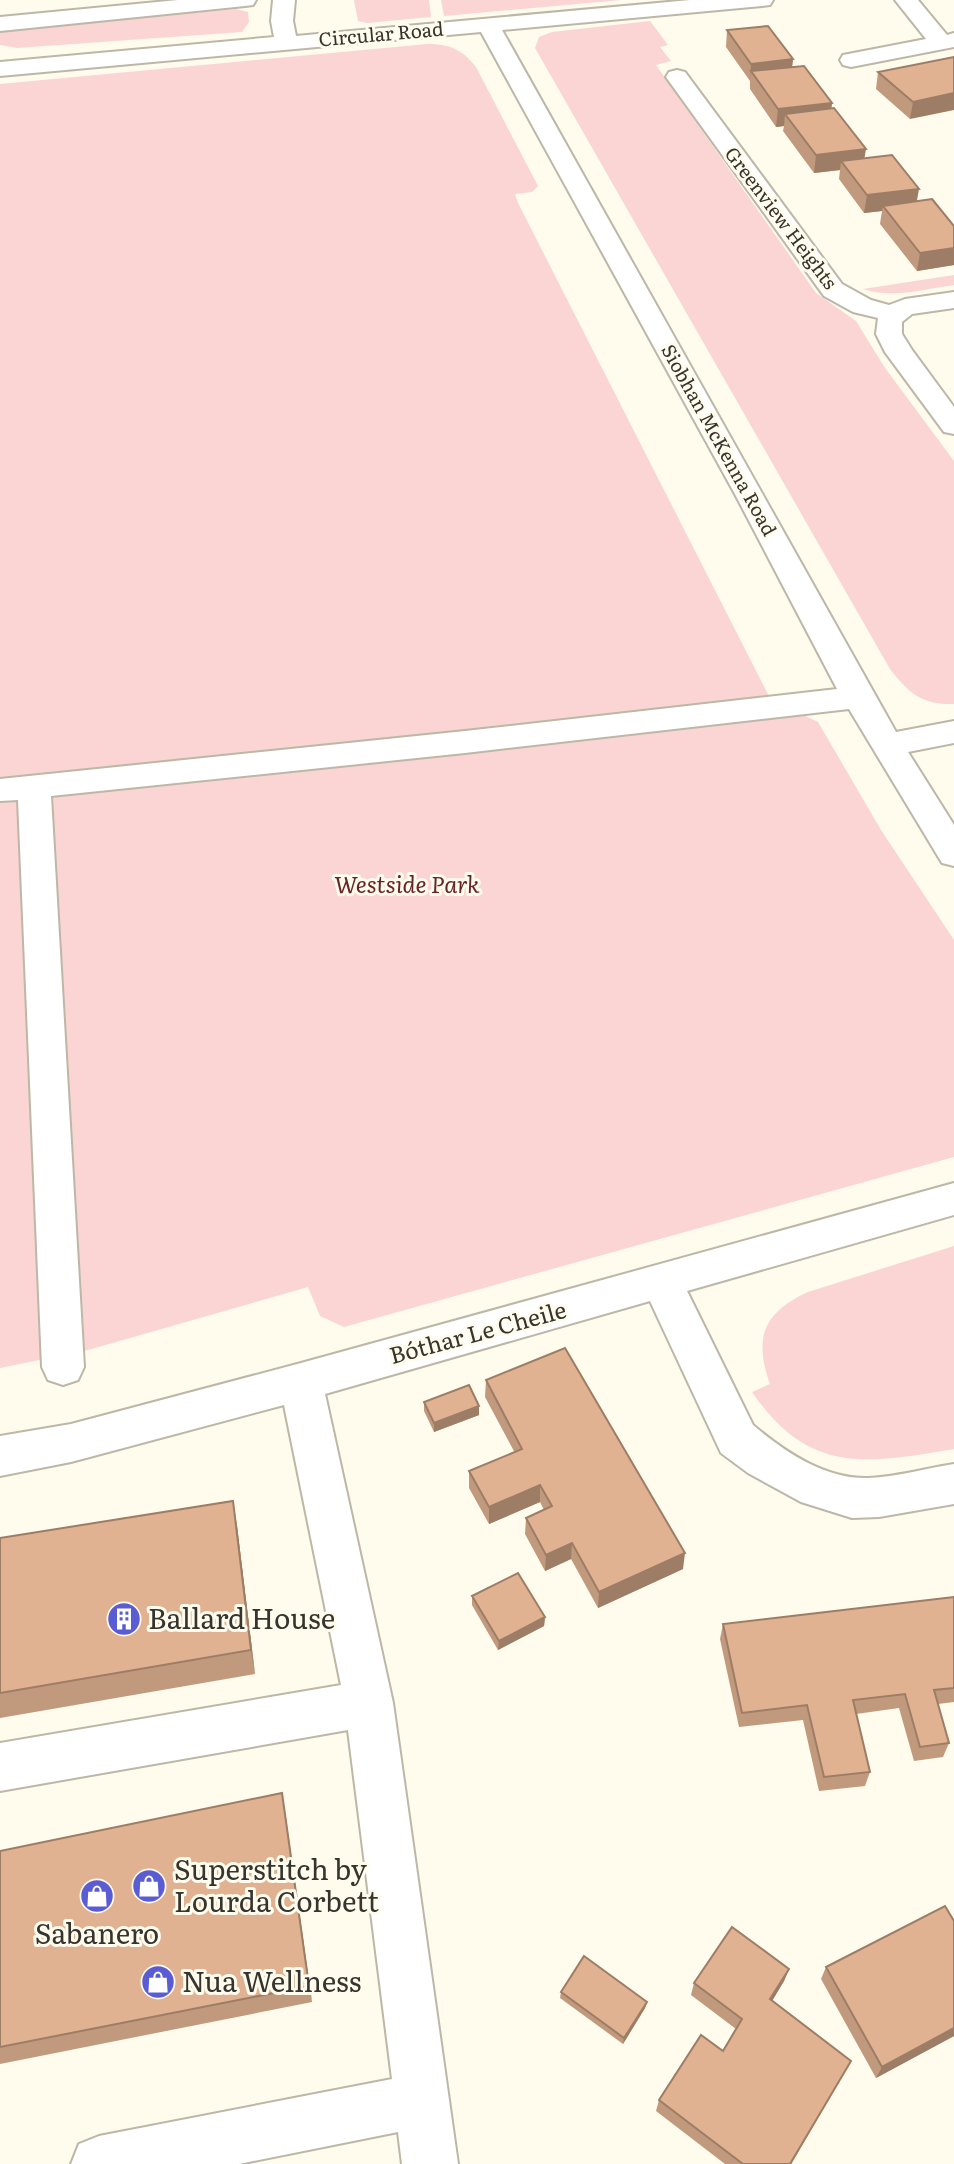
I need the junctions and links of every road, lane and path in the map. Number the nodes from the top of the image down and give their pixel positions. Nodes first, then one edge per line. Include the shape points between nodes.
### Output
1 (245, 0) edge
2 (284, 0) edge
3 (762, 0) edge
4 (906, 0) edge
5 (0, 24) edge
6 (488, 24) junction
7 (947, 41) edge
8 (286, 43) junction
9 (850, 60) dead end
10 (0, 69) edge
11 (677, 77) dead end
12 (954, 300) edge
13 (893, 314) junction
14 (954, 426) edge
15 (858, 697) junction
16 (954, 732) edge
17 (887, 745) junction
18 (17, 788) edge
19 (954, 854) edge
20 (954, 1199) edge
21 (662, 1283) junction
22 (63, 1367) dead end
23 (301, 1382) junction
24 (0, 1456) edge
25 (954, 1484) edge
26 (369, 1703) junction
27 (0, 1767) edge
28 (420, 2101) junction
29 (99, 2164) edge
30 (430, 2164) edge

1 - 5 street
2 - 8 street
3 - 6 street, Circular Road
4 - 7 street
6 - 8 street, Circular Road
6 - 15 street, Siobhan McKenna Road
7 - 9 street
8 - 10 street, Circular Road
11 - 13 street, Greenview Heights via 824,281 848,300
12 - 13 street via 905,307
13 - 14 street via 888,328 892,340
15 - 17 street, Siobhan McKenna Road
15 - 18 street
16 - 17 street
17 - 19 street, Siobhan McKenna Road
18 - 22 street
20 - 21 street, Bóthar Le Cheile
21 - 23 street, Bóthar Le Cheile
21 - 25 street via 737,1439 755,1456 802,1482 866,1498
23 - 24 street, Bóthar Le Cheile via 71,1443
23 - 26 street
26 - 27 street
26 - 28 street
28 - 29 street
28 - 30 street

